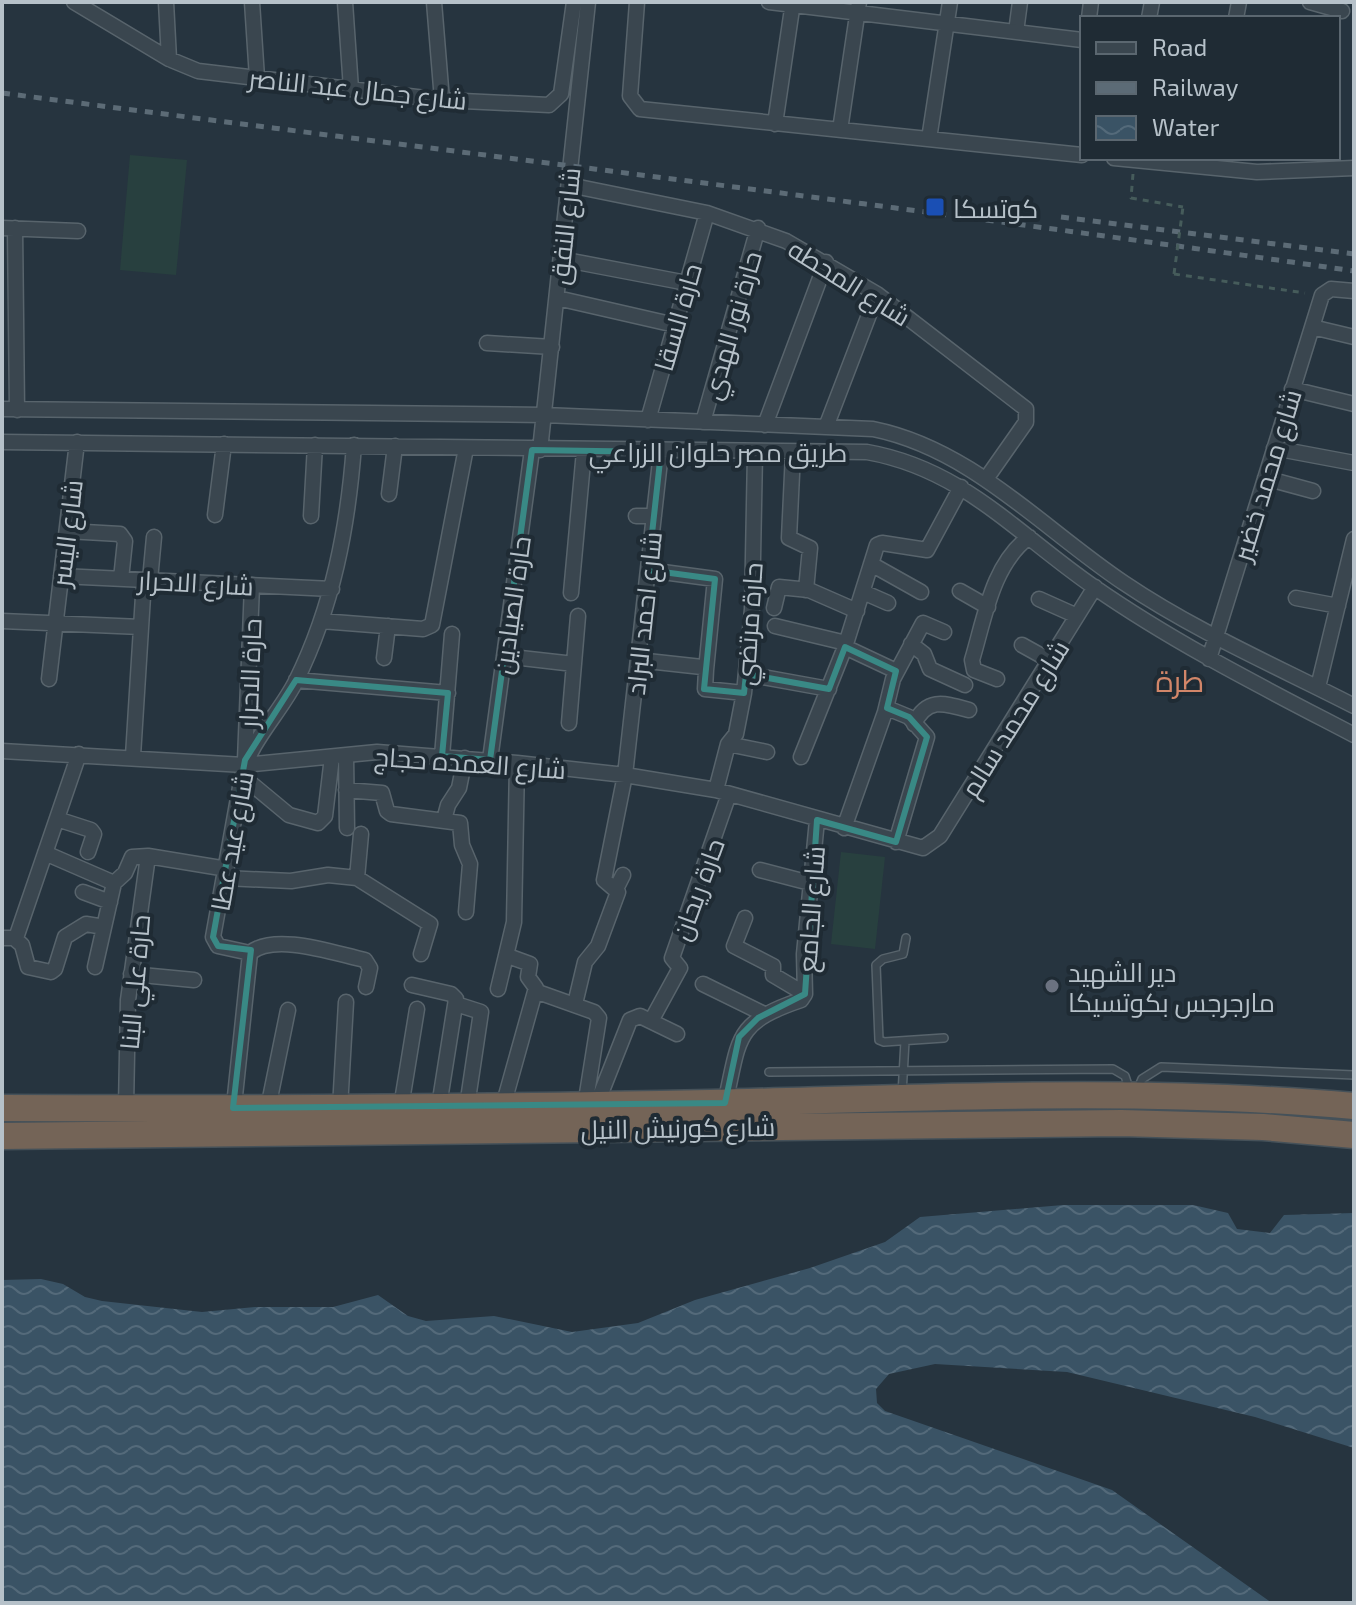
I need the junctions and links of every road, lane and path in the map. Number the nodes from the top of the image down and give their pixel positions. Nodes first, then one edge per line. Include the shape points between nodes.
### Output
1 (166, 2) edge
2 (252, 2) edge
3 (345, 2) edge
4 (434, 2) edge
5 (574, 2) edge
6 (588, 2) edge
7 (637, 2) edge
8 (769, 2) edge
9 (950, 2) edge
10 (1020, 2) edge
11 (1310, 2) edge
12 (80, 3) edge
13 (793, 3) edge
14 (858, 7) edge
15 (1342, 12) edge
16 (947, 23) junction
17 (1016, 32) junction
18 (1080, 40) edge
19 (169, 59) junction
20 (257, 78) junction
21 (351, 89) junction
22 (442, 100) junction
23 (775, 124) junction
24 (840, 130) junction
25 (929, 139) junction
26 (1080, 155) edge
27 (1134, 160) edge
28 (1154, 160) edge
29 (1215, 163) edge
30 (1284, 165) edge
31 (1354, 168) edge
32 (569, 185) junction
33 (707, 213) junction
34 (8, 228) edge
35 (758, 228) junction
36 (78, 231) dead end
37 (561, 259) junction
38 (826, 262) junction
39 (687, 283) junction
40 (1354, 291) edge
41 (1323, 293) junction
42 (877, 294) junction
43 (557, 298) junction
44 (675, 325) junction
45 (1312, 327) junction
46 (1354, 337) edge
47 (487, 343) dead end
48 (552, 347) junction
49 (1292, 389) junction
50 (1354, 404) edge
51 (10, 410) edge
52 (544, 415) junction
53 (648, 420) junction
54 (703, 422) junction
55 (765, 425) junction
56 (826, 427) junction
57 (2, 442) edge
58 (77, 442) junction
59 (224, 444) junction
60 (315, 445) junction
61 (354, 445) junction
62 (395, 446) junction
63 (466, 448) junction
64 (1274, 448) junction
65 (536, 450) junction
66 (584, 451) junction
67 (661, 452) junction
68 (755, 453) junction
69 (793, 453) junction
70 (1354, 463) edge
71 (1265, 478) junction
72 (986, 479) junction
73 (961, 487) junction
74 (1313, 491) dead end
75 (389, 494) dead end
76 (215, 515) dead end
77 (311, 516) dead end
78 (636, 516) dead end
79 (654, 516) junction
80 (67, 531) junction
81 (154, 537) dead end
82 (1029, 537) junction
83 (1354, 539) edge
84 (871, 564) junction
85 (648, 570) junction
86 (61, 576) junction
87 (121, 579) junction
88 (147, 580) junction
89 (252, 585) junction
90 (1095, 587) junction
91 (332, 589) junction
92 (806, 590) junction
93 (960, 591) dead end
94 (863, 592) junction
95 (921, 592) dead end
96 (571, 593) dead end
97 (1296, 598) dead end
98 (1039, 599) dead end
99 (888, 603) dead end
100 (1338, 606) junction
101 (988, 607) junction
102 (774, 608) dead end
103 (857, 611) junction
104 (578, 616) dead end
105 (1077, 616) junction
106 (2, 621) edge
107 (321, 621) junction
108 (56, 623) junction
109 (388, 626) junction
110 (775, 626) dead end
111 (141, 627) junction
112 (944, 632) dead end
113 (452, 634) dead end
114 (1217, 635) junction
115 (911, 644) junction
116 (846, 645) junction
117 (1022, 645) dead end
118 (504, 656) junction
119 (384, 658) dead end
120 (1209, 659) junction
121 (638, 660) junction
122 (1049, 660) junction
123 (574, 664) junction
124 (706, 670) junction
125 (896, 671) junction
126 (746, 674) junction
127 (49, 679) dead end
128 (997, 679) dead end
129 (296, 680) junction
130 (965, 685) dead end
131 (1318, 687) junction
132 (829, 689) junction
133 (448, 693) junction
134 (744, 693) junction
135 (1354, 706) edge
136 (887, 708) junction
137 (969, 710) dead end
138 (569, 723) dead end
139 (914, 724) junction
140 (1354, 735) edge
141 (728, 744) junction
142 (2, 751) edge
143 (767, 752) dead end
144 (79, 754) junction
145 (133, 756) junction
146 (339, 756) junction
147 (442, 756) junction
148 (801, 757) dead end
149 (465, 758) junction
150 (490, 760) junction
151 (517, 763) junction
152 (244, 767) junction
153 (625, 775) junction
154 (346, 790) junction
155 (722, 792) junction
156 (57, 819) junction
157 (444, 820) junction
158 (817, 820) junction
159 (844, 828) junction
160 (896, 842) junction
161 (930, 846) joint
162 (88, 852) dead end
163 (45, 853) junction
164 (148, 856) junction
165 (760, 870) dead end
166 (226, 874) junction
167 (623, 875) dead end
168 (357, 878) junction
169 (114, 883) junction
170 (810, 883) junction
171 (616, 889) junction
172 (83, 892) dead end
173 (110, 902) junction
174 (466, 912) dead end
175 (745, 918) dead end
176 (104, 927) junction
177 (906, 938) dead end
178 (8, 939) edge
179 (250, 953) junction
180 (421, 954) dead end
181 (508, 956) junction
182 (95, 967) dead end
183 (131, 974) junction
184 (194, 980) dead end
185 (703, 984) dead end
186 (412, 985) dead end
187 (366, 987) dead end
188 (498, 989) dead end
189 (535, 991) junction
190 (805, 994) junction
191 (346, 1002) dead end
192 (456, 1004) junction
193 (575, 1004) junction
194 (417, 1009) dead end
195 (288, 1010) dead end
196 (764, 1014) junction
197 (651, 1021) junction
198 (677, 1034) dead end
199 (944, 1038) dead end
200 (905, 1041) junction
201 (769, 1072) dead end
202 (903, 1073) junction
203 (1354, 1075) edge
204 (1002, 1084) junction
205 (1133, 1097) junction
206 (902, 1099) junction
207 (725, 1103) junction
208 (439, 1106) junction
209 (467, 1106) junction
210 (503, 1106) junction
211 (590, 1106) junction
212 (1354, 1106) edge
213 (401, 1107) junction
214 (2, 1108) edge
215 (126, 1108) junction
216 (233, 1108) junction
217 (268, 1108) junction
218 (340, 1108) junction
219 (232, 1135) junction
220 (1354, 1135) edge
221 (2, 1136) edge

1 - 19 street
2 - 20 street
3 - 21 street
4 - 22 street
5 - 22 street, شارع جمال عبد الناصر via 561,94 555,104
6 - 32 street, شارع النفق
7 - 23 street via 634,104 648,111
8 - 13 street
9 - 16 street
10 - 17 street
11 - 15 street
12 - 19 street, شارع جمال عبد الناصر
13 - 14 street
13 - 23 street
14 - 16 street
14 - 24 street
16 - 17 street
16 - 25 street
17 - 18 street
19 - 20 street, شارع جمال عبد الناصر via 198,71
20 - 21 street, شارع جمال عبد الناصر
21 - 22 street, شارع جمال عبد الناصر
23 - 24 street
24 - 25 street
25 - 26 street
27 - 41 path, bridge via 1131,198 1183,207 1174,274
28 - 29 street
29 - 30 street
30 - 31 street
32 - 33 street, شارع المحطه
32 - 37 street, شارع النفق
33 - 35 street, شارع المحطه
33 - 39 street, حارة السقا
34 - 36 street
34 - 51 street
35 - 38 street, شارع المحطه
35 - 54 street, حارة نور الهدي
37 - 39 street
37 - 43 street, شارع النفق
38 - 42 street, شارع المحطه
38 - 55 street
39 - 44 street, حارة السقا
40 - 41 street
41 - 45 street, شارع محمد خضير
42 - 56 street
42 - 72 street, شارع المحطه via 1026,409 1026,422
43 - 44 street
43 - 48 street, شارع النفق
44 - 53 street, حارة السقا
45 - 46 street
45 - 49 street, شارع محمد خضير
47 - 48 street
48 - 52 street, شارع النفق
49 - 50 street
49 - 64 street, شارع محمد خضير
51 - 52 street, طريق مصر حلوان الزراعي
52 - 53 street, طريق مصر حلوان الزراعي
52 - 65 street, شارع النفق
53 - 54 street, طريق مصر حلوان الزراعي
54 - 55 street, طريق مصر حلوان الزراعي
55 - 56 street, طريق مصر حلوان الزراعي
56 - 72 street, طريق مصر حلوان الزراعي via 899,434
57 - 58 street, طريق مصر حلوان الزراعي
58 - 59 street, طريق مصر حلوان الزراعي
58 - 80 street, شارع اليسر
59 - 60 street, طريق مصر حلوان الزراعي
59 - 76 street
60 - 61 street, طريق مصر حلوان الزراعي
60 - 77 street
61 - 62 street, طريق مصر حلوان الزراعي
61 - 91 street, شارع عيد عطا via 349,505
62 - 63 street, طريق مصر حلوان الزراعي
62 - 75 street
63 - 65 street, طريق مصر حلوان الزراعي
63 - 109 street via 434,621 423,629
64 - 70 street
64 - 71 street, شارع محمد خضير
65 - 66 street, طريق مصر حلوان الزراعي
65 - 118 street, حارة الصيادين
66 - 67 street, طريق مصر حلوان الزراعي
66 - 96 street
67 - 68 street, طريق مصر حلوان الزراعي
67 - 79 street, شارع احمد البراد
68 - 69 street, طريق مصر حلوان الزراعي
68 - 126 street, حارة مرتضي
69 - 73 street, طريق مصر حلوان الزراعي via 867,452 900,458
69 - 92 street via 789,538 810,548
71 - 74 street
71 - 114 street, شارع محمد خضير
72 - 114 street, طريق مصر حلوان الزراعي via 1125,584
73 - 82 street, طريق مصر حلوان الزراعي
73 - 84 street via 927,550 880,543
78 - 79 street
79 - 85 street, شارع احمد البراد
80 - 86 street, شارع اليسر
80 - 87 street via 120,534 125,541
81 - 88 street
82 - 90 street, طريق مصر حلوان الزراعي
82 - 101 street via 1005,562
83 - 100 street
84 - 94 street
84 - 95 street
85 - 121 street, شارع احمد البراد
85 - 124 street via 715,579
86 - 87 street, شارع الاحرار
86 - 108 street, شارع اليسر
87 - 88 street, شارع الاحرار
88 - 89 street, شارع الاحرار
88 - 111 street
89 - 91 street, شارع الاحرار
89 - 152 street, حارة الاحرار
90 - 105 street, شارع محمد سالم
90 - 120 street, طريق مصر حلوان الزراعي
91 - 107 street, شارع عيد عطا
92 - 102 street via 778,588
92 - 103 street
93 - 101 street
94 - 99 street
94 - 103 street
97 - 100 street
98 - 105 street
100 - 131 street
101 - 128 street via 972,666
103 - 116 street
104 - 123 street
105 - 122 street, شارع محمد سالم
106 - 108 street
107 - 109 street
107 - 129 street, شارع عيد عطا
108 - 111 street
108 - 127 street, شارع اليسر
109 - 119 street
110 - 116 street
111 - 145 street
112 - 115 street via 923,623
113 - 133 street
114 - 120 street, شارع محمد خضير
114 - 131 street, طريق مصر حلوان الزراعي
115 - 125 street
115 - 130 street via 924,654 930,669
116 - 125 street
116 - 132 street
117 - 122 street
118 - 123 street
118 - 150 street, حارة الصيادين
120 - 140 street, طريق مصر حلوان الزراعي
121 - 124 street
121 - 153 street, شارع احمد البراد
122 - 161 street, شارع محمد سالم
123 - 138 street
124 - 134 street via 705,689
125 - 136 street
126 - 132 street
126 - 134 street, حارة مرتضي
129 - 133 street
129 - 152 street, شارع عيد عطا
131 - 135 street, طريق مصر حلوان الزراعي
132 - 148 street
133 - 147 street
134 - 141 street, حارة مرتضي via 736,734
136 - 139 street
136 - 159 street
137 - 139 street via 928,705
139 - 160 street via 927,741
141 - 143 street
141 - 155 street, حارة مرتضي
142 - 144 street, شارع العمده حجاج
144 - 145 street, شارع العمده حجاج
144 - 156 street
145 - 152 street, شارع العمده حجاج
146 - 147 street, شارع العمده حجاج
146 - 152 street, شارع العمده حجاج
146 - 152 street via 325,816 318,823 289,815
146 - 154 street
147 - 149 street, شارع العمده حجاج
149 - 150 street, شارع العمده حجاج
149 - 157 street
150 - 151 street, شارع العمده حجاج
151 - 153 street, شارع العمده حجاج
151 - 181 street via 514,922
152 - 166 street, شارع عيد عطا
153 - 155 street, شارع العمده حجاج
153 - 171 street, شارع احمد البراد via 604,880
154 - 157 street via 382,793 391,814
154 - 168 street
155 - 158 street, شارع العمده حجاج
155 - 197 street, حارة ريحان via 672,958 680,968
156 - 162 street via 93,832
156 - 163 street
157 - 174 street via 461,825 470,864
158 - 159 street, شارع العمده حجاج
158 - 170 street, شارع الجامع
159 - 160 street, شارع العمده حجاج
160 - 161 street, شارع العمده حجاج
163 - 169 street
163 - 178 street
164 - 166 street
164 - 169 street via 132,857
164 - 183 street, حارة علي البنا
165 - 170 street
166 - 168 street
166 - 179 street, شارع عيد عطا via 214,942
167 - 171 street
168 - 180 street via 431,925
169 - 173 street
170 - 190 street, شارع الجامع
171 - 193 street via 598,946 585,962
172 - 173 street
173 - 176 street
175 - 190 street via 734,946 773,966 773,975
176 - 178 street via 86,924 65,937 54,971 29,976 20,943
176 - 182 street
177 - 200 lane via 903,954 883,959 874,970 879,1040
179 - 187 street via 271,943 365,960 370,966
179 - 216 street
181 - 188 street
181 - 189 street via 530,964 528,977 537,985
183 - 184 street
183 - 215 street, حارة علي البنا
185 - 196 street
186 - 192 street via 451,994
189 - 193 street
189 - 210 street
190 - 196 street, شارع الجامع
191 - 218 street
192 - 208 street
192 - 209 street via 481,1012
193 - 211 street via 594,1012 599,1022
194 - 213 street
195 - 217 street
196 - 207 street, شارع الجامع via 739,1037
197 - 198 street
197 - 211 street via 640,1016 630,1020
199 - 200 lane
200 - 202 lane
201 - 202 lane
202 - 204 lane
202 - 206 lane
203 - 205 lane via 1161,1067 1142,1079
204 - 205 highway, شارع كورنيش النيل
204 - 206 highway, شارع كورنيش النيل
205 - 212 highway, شارع كورنيش النيل
206 - 207 highway, شارع كورنيش النيل
207 - 211 highway, شارع كورنيش النيل
208 - 209 highway, شارع كورنيش النيل
208 - 213 highway, شارع كورنيش النيل
209 - 210 highway, شارع كورنيش النيل
210 - 211 highway, شارع كورنيش النيل
213 - 218 highway, شارع كورنيش النيل
214 - 215 highway, شارع كورنيش النيل
215 - 216 highway, شارع كورنيش النيل
216 - 217 highway, شارع كورنيش النيل
216 - 219 street
217 - 218 highway, شارع كورنيش النيل
219 - 220 highway, شارع كورنيش النيل via 1106,1123
219 - 221 highway, شارع كورنيش النيل

